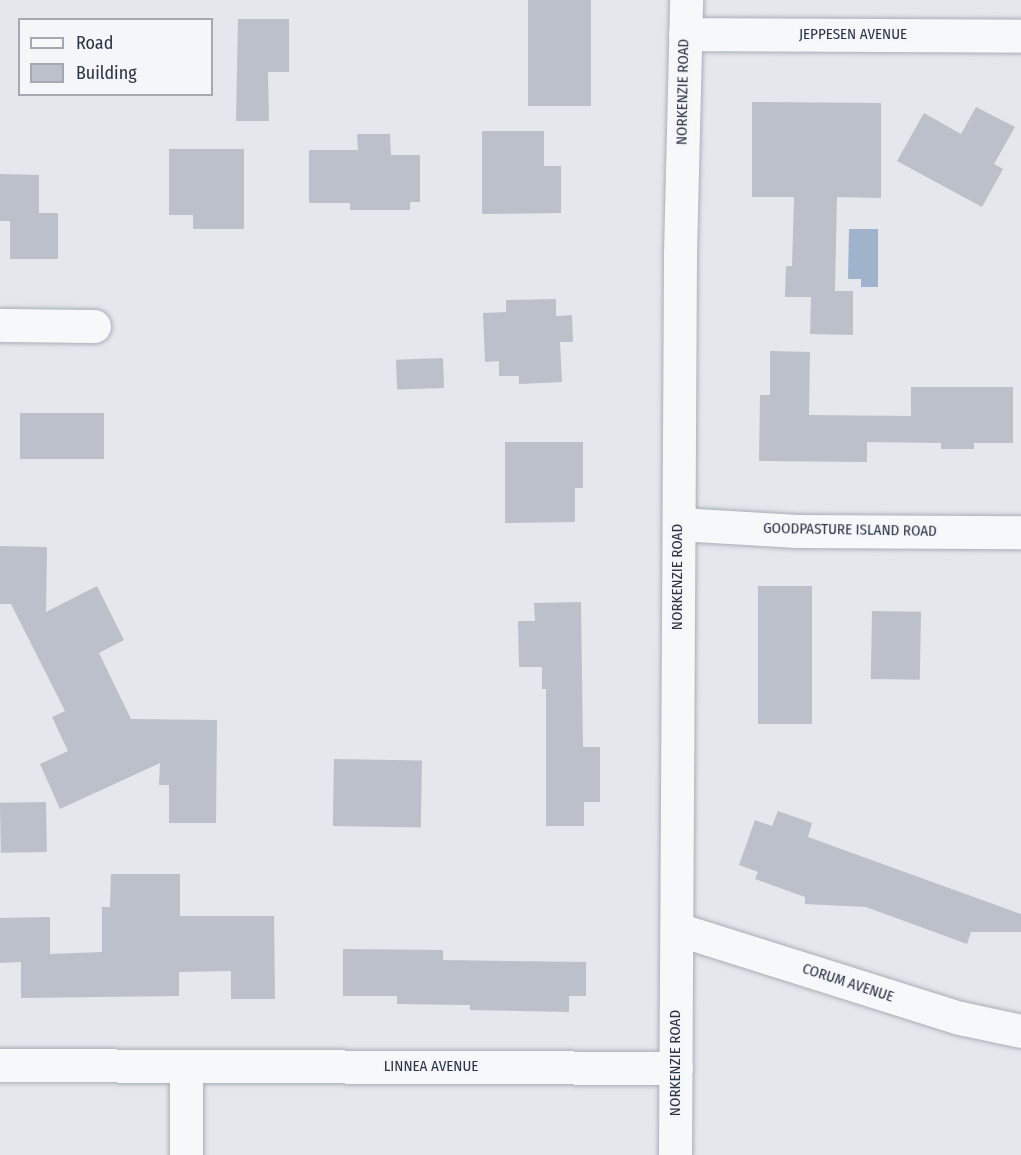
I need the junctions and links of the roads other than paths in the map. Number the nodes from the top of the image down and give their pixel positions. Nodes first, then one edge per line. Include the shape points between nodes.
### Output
1 (686, 0) edge
2 (685, 34) junction
3 (1021, 36) edge
4 (0, 325) edge
5 (94, 326) dead end
6 (679, 524) junction
7 (1021, 532) edge
8 (677, 929) junction
9 (1021, 1031) edge
10 (0, 1065) edge
11 (186, 1066) junction
12 (676, 1068) junction
13 (186, 1155) edge
14 (675, 1155) edge

1 - 2 street, NORKENZIE ROAD
2 - 3 street, JEPPESEN AVENUE
2 - 6 street, NORKENZIE ROAD
4 - 5 street
6 - 7 street, GOODPASTURE ISLAND ROAD via 797,531
6 - 8 street, NORKENZIE ROAD
8 - 9 street, CORUM AVENUE via 960,1018
8 - 12 street, NORKENZIE ROAD
10 - 11 street, LINNEA AVENUE
11 - 12 street, LINNEA AVENUE
11 - 13 street
12 - 14 street, NORKENZIE ROAD

